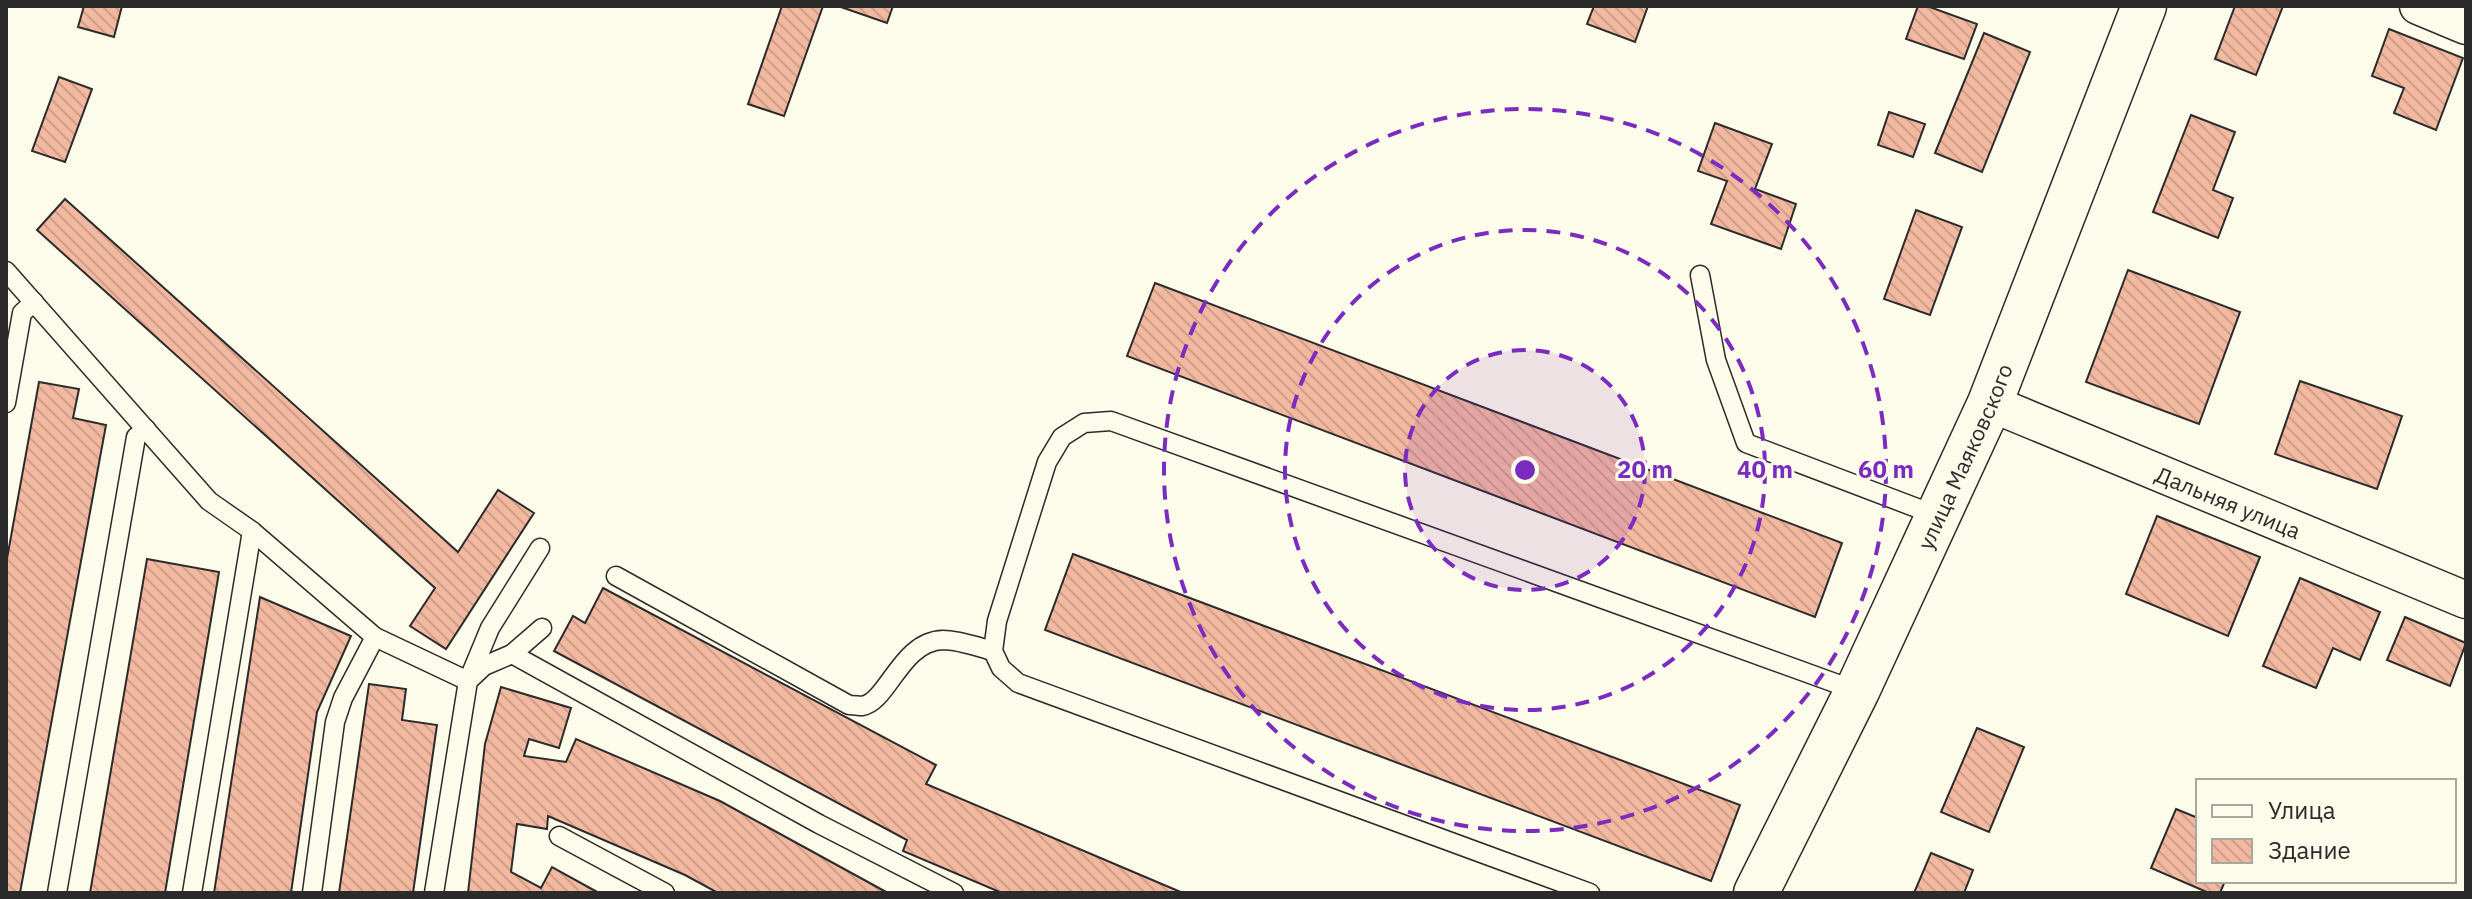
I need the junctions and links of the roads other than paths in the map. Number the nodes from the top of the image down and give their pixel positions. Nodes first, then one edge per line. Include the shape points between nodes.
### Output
1 (2144, 6) edge
2 (2418, 6) edge
3 (2466, 26) edge
4 (6, 271) edge
5 (1700, 275) dead end
6 (34, 302) junction
7 (6, 403) edge
8 (1990, 403) junction
9 (146, 429) junction
10 (1938, 516) junction
11 (252, 531) junction
12 (540, 548) dead end
13 (616, 576) dead end
14 (2466, 600) edge
15 (542, 628) dead end
16 (375, 637) junction
17 (993, 651) junction
18 (512, 654) junction
19 (468, 681) junction
20 (1857, 691) junction
21 (559, 836) dead end
22 (57, 893) edge
23 (192, 893) edge
24 (312, 893) edge
25 (434, 893) edge
26 (665, 893) edge
27 (954, 893) edge
28 (1590, 893) edge
29 (1756, 893) edge

1 - 8 street, улица Маяковского
2 - 3 street
4 - 6 lane
5 - 10 lane via 1716,360 1746,443
6 - 7 lane via 22,313
6 - 9 lane
8 - 10 street, улица Маяковского
8 - 14 street, Дальняя улица
9 - 11 lane via 209,501
9 - 22 lane via 136,437
10 - 20 street, улица Маяковского
11 - 16 lane
11 - 23 lane
12 - 19 lane via 490,628
13 - 17 lane via 849,705 863,706 874,699 914,652 930,642 945,640
15 - 18 lane
16 - 19 lane
16 - 24 lane via 335,722
17 - 20 lane via 997,621 1047,462 1062,437 1084,423 1111,421
17 - 28 lane via 1001,668 1018,683
18 - 19 lane via 484,666
18 - 27 lane
19 - 25 lane
20 - 29 street, улица Маяковского
21 - 26 lane

